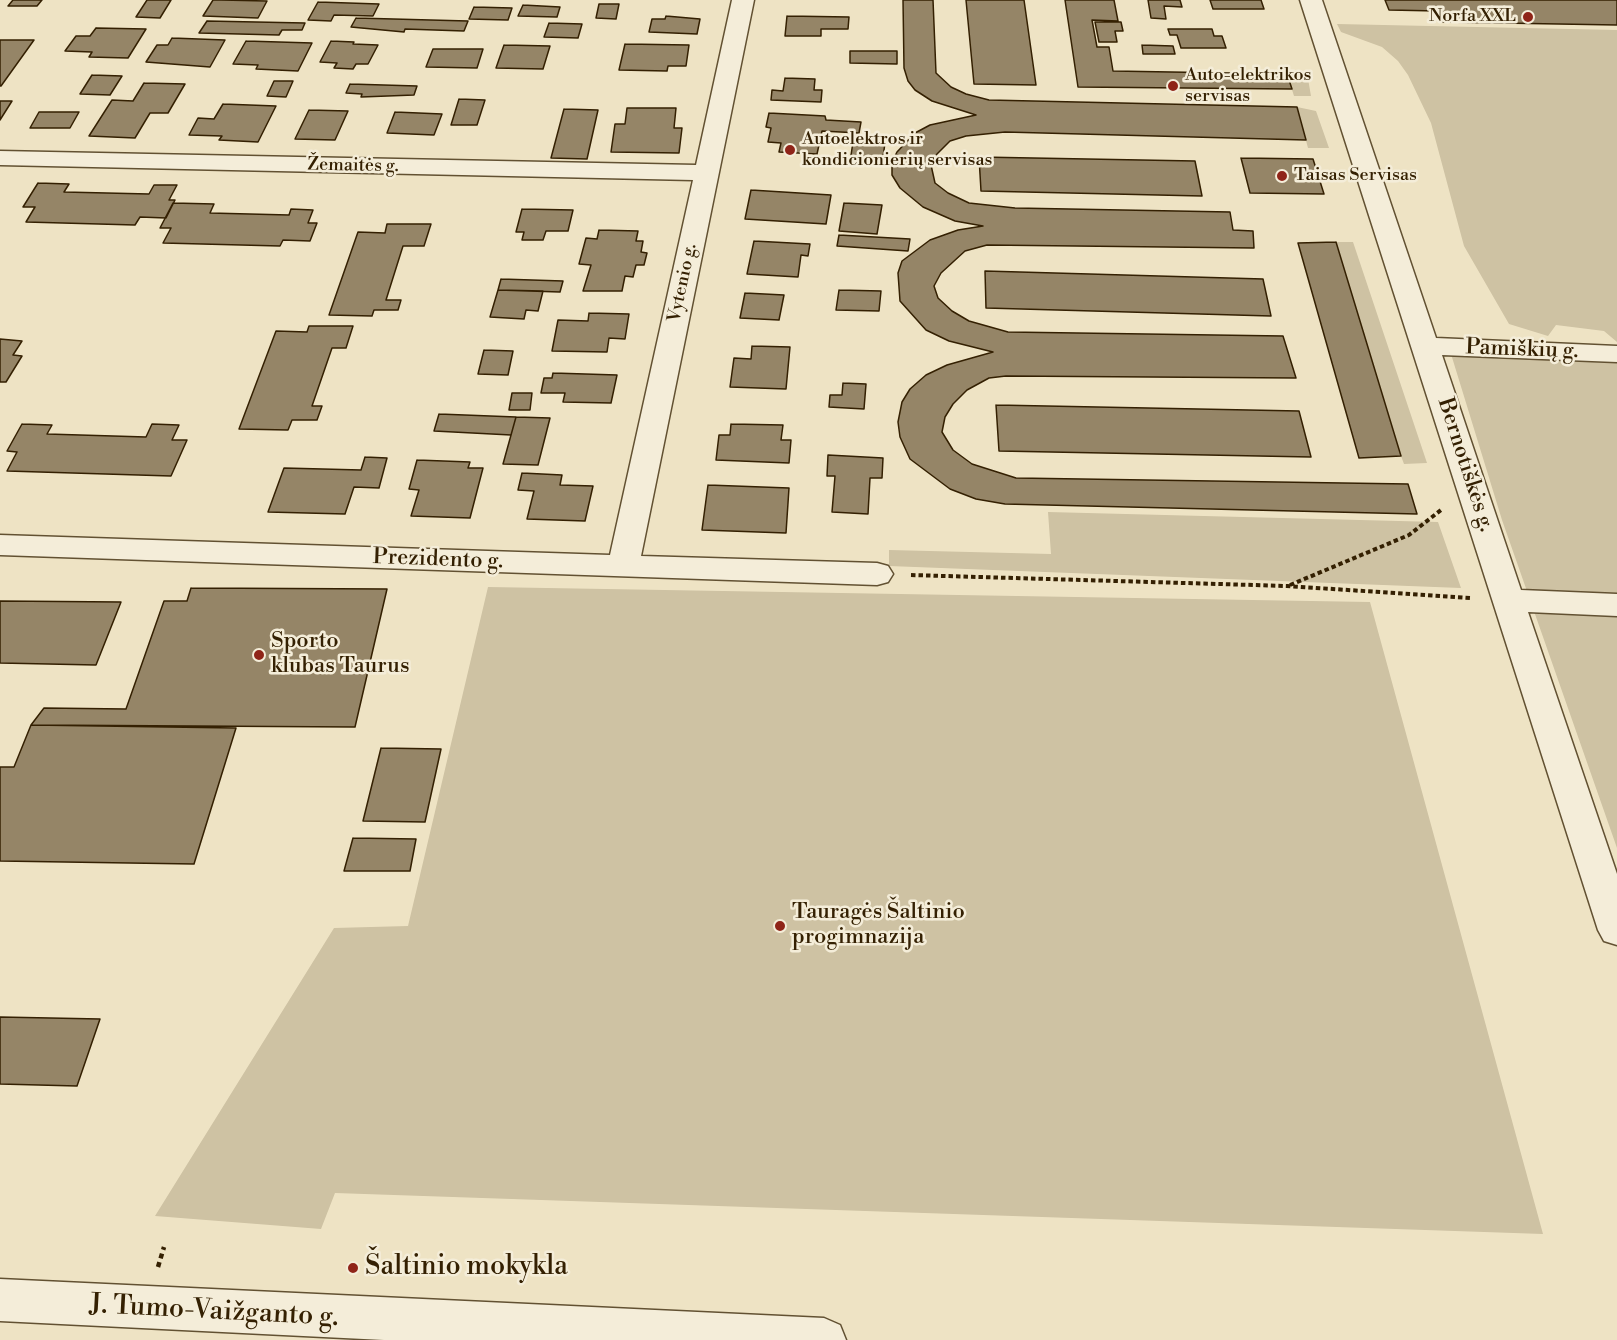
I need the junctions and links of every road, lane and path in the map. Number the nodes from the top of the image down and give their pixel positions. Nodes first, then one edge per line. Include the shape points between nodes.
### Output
1 (743, 0) edge
2 (1311, 0) edge
3 (0, 158) edge
4 (707, 173) junction
5 (1427, 346) junction
6 (1617, 354) edge
7 (1448, 505) dead end
8 (0, 545) edge
9 (623, 566) junction
10 (877, 574) joint
11 (1287, 586) junction
12 (1509, 600) junction
13 (1617, 605) edge
14 (1617, 930) edge
15 (0, 1300) edge
16 (824, 1340) edge

1 - 4 street, Vytenio g.
2 - 5 street, Bernotiškės g.
3 - 4 street, Žemaitės g.
4 - 9 street, Vytenio g.
5 - 6 street, Pamiškių g.
5 - 12 street, Bernotiškės g.
7 - 11 path via 1409,535
8 - 9 street, Prezidento g.
9 - 10 street, Prezidento g.
10 - 11 path
11 - 12 path
12 - 13 street
12 - 14 street, Bernotiškės g.
15 - 16 street, J. Tumo-Vaižganto g.

